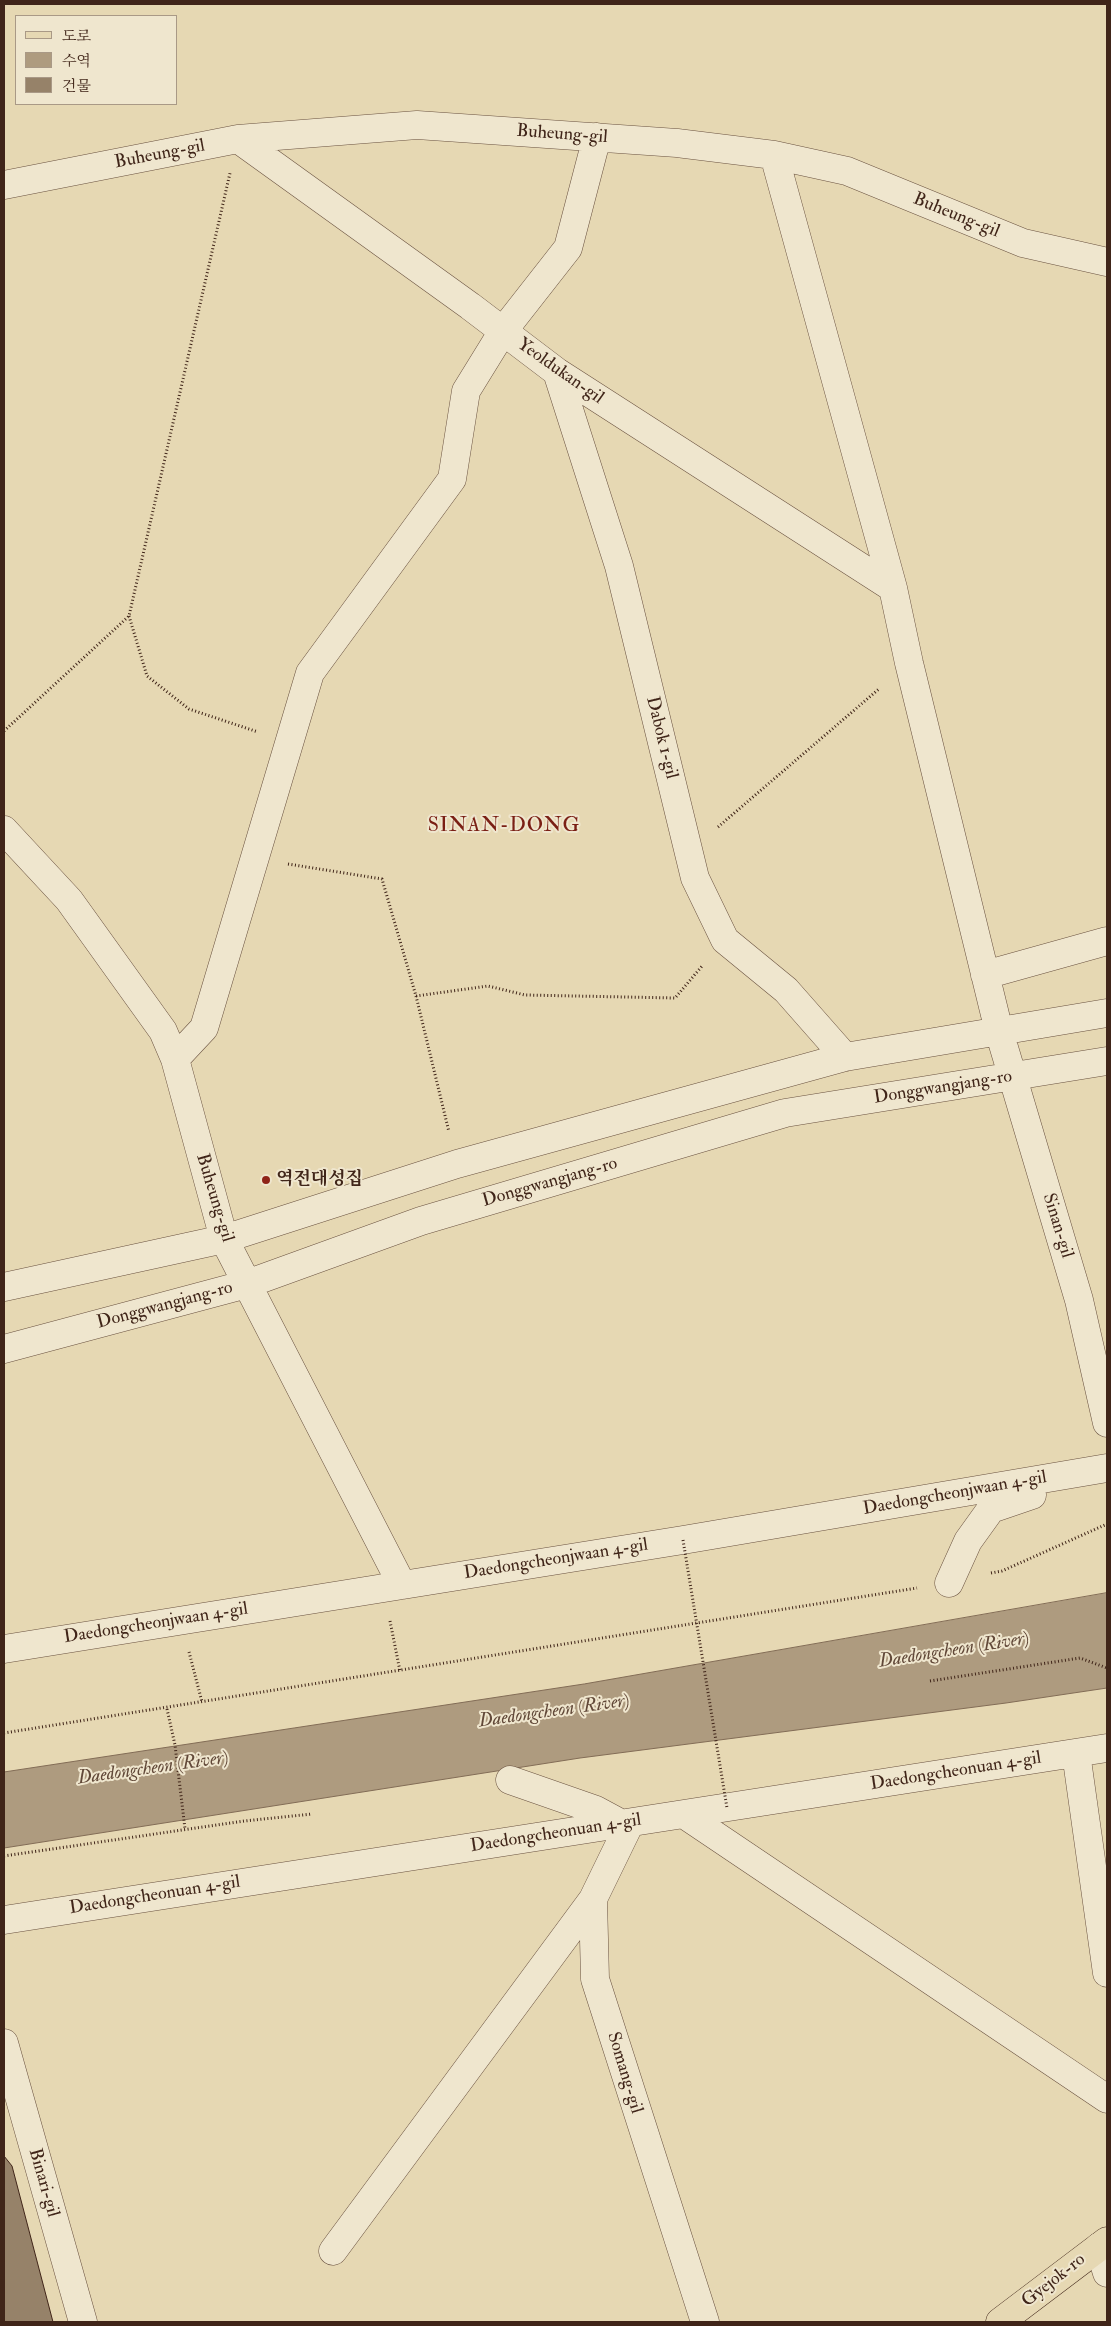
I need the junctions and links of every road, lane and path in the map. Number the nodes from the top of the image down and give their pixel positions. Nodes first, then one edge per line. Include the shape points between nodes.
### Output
1 (597, 137) junction
2 (238, 139) junction
3 (774, 155) junction
4 (4, 185) edge
5 (1107, 262) edge
6 (503, 330) junction
7 (556, 372) junction
8 (893, 588) junction
9 (129, 616) junction
10 (909, 663) junction
11 (4, 731) edge
12 (289, 742) junction
13 (4, 830) edge
14 (689, 852) junction
15 (254, 858) junction
16 (724, 940) junction
17 (1107, 941) edge
18 (985, 975) junction
19 (416, 996) junction
20 (1107, 1013) edge
21 (999, 1031) junction
22 (845, 1057) junction
23 (175, 1059) junction
24 (1107, 1060) edge
25 (1012, 1076) junction
26 (457, 1164) junction
27 (224, 1238) junction
28 (248, 1284) junction
29 (4, 1287) edge
30 (4, 1349) edge
31 (1107, 1423) edge
32 (1107, 1469) edge
33 (1107, 1524) edge
34 (682, 1540) junction
35 (949, 1583) junction
36 (402, 1585) junction
37 (392, 1634) dead end
38 (4, 1650) edge
39 (191, 1660) dead end
40 (1107, 1668) edge
41 (400, 1671) junction
42 (930, 1681) dead end
43 (202, 1702) junction
44 (167, 1709) junction
45 (4, 1733) edge
46 (1107, 1748) edge
47 (1076, 1753) junction
48 (510, 1780) dead end
49 (727, 1808) junction
50 (312, 1814) dead end
51 (684, 1815) junction
52 (626, 1823) junction
53 (185, 1829) junction
54 (4, 1856) edge
55 (594, 1899) junction
56 (4, 1920) edge
57 (1107, 1973) edge
58 (4, 2043) edge
59 (1107, 2100) edge
60 (1103, 2244) edge
61 (333, 2250) dead end
62 (1107, 2273) edge
63 (83, 2322) edge
64 (705, 2322) edge
65 (1000, 2322) edge

1 - 2 street, Buheung-gil via 417,124
1 - 3 street, Buheung-gil
1 - 6 street via 568,248
2 - 4 street, Buheung-gil
2 - 6 street, Yeoldukan-gil
2 - 9 path
3 - 5 street, Buheung-gil via 848,172 1023,243
3 - 8 street, Sinan-gil
6 - 7 street, Yeoldukan-gil
6 - 12 street via 466,392 452,479 310,672
7 - 8 street, Yeoldukan-gil
7 - 14 street, Dabok 1-gil via 619,566
8 - 10 street, Sinan-gil
9 - 11 path
9 - 12 path via 147,676 189,709
10 - 14 path
10 - 18 street, Sinan-gil
12 - 15 street
13 - 23 street, Buheung-gil via 69,900 163,1031
14 - 16 street, Dabok 1-gil via 695,878
15 - 19 path via 382,880
15 - 23 street via 204,1028
16 - 19 path via 675,998 525,995 488,986
16 - 22 street, Dabok 1-gil via 786,990
17 - 18 street
18 - 21 street, Sinan-gil
19 - 26 path
20 - 21 street
21 - 22 street
21 - 25 street, Sinan-gil
22 - 26 street
23 - 27 street, Buheung-gil
24 - 25 street, Donggwangjang-ro
25 - 28 street, Donggwangjang-ro via 785,1113 421,1221
25 - 31 street, Sinan-gil via 1079,1300
26 - 27 street
27 - 28 street, Buheung-gil
27 - 29 street
28 - 30 street, Donggwangjang-ro
28 - 36 street, Buheung-gil
32 - 34 street, Daedongcheonjwaan 4-gil
32 - 35 street via 1061,1488 992,1509 968,1541
33 - 35 path via 1002,1570
34 - 36 street, Daedongcheonjwaan 4-gil
34 - 49 path, bridge
35 - 41 path
36 - 38 street, Daedongcheonjwaan 4-gil
37 - 41 path
39 - 43 path
40 - 42 path via 1080,1658
41 - 43 path
43 - 44 path
44 - 45 path
44 - 53 path via 175,1745
46 - 47 street, Daedongcheonuan 4-gil
47 - 49 street, Daedongcheonuan 4-gil
47 - 57 street
48 - 52 street
49 - 51 street, Daedongcheonuan 4-gil
50 - 53 path
51 - 52 street, Daedongcheonuan 4-gil
51 - 59 street
52 - 55 street, Somang-gil
52 - 56 street, Daedongcheonuan 4-gil
53 - 54 path
55 - 61 street
55 - 64 street, Somang-gil via 595,1979
58 - 63 street, Binari-gil
60 - 62 street
60 - 65 main road, Gyejok-ro

